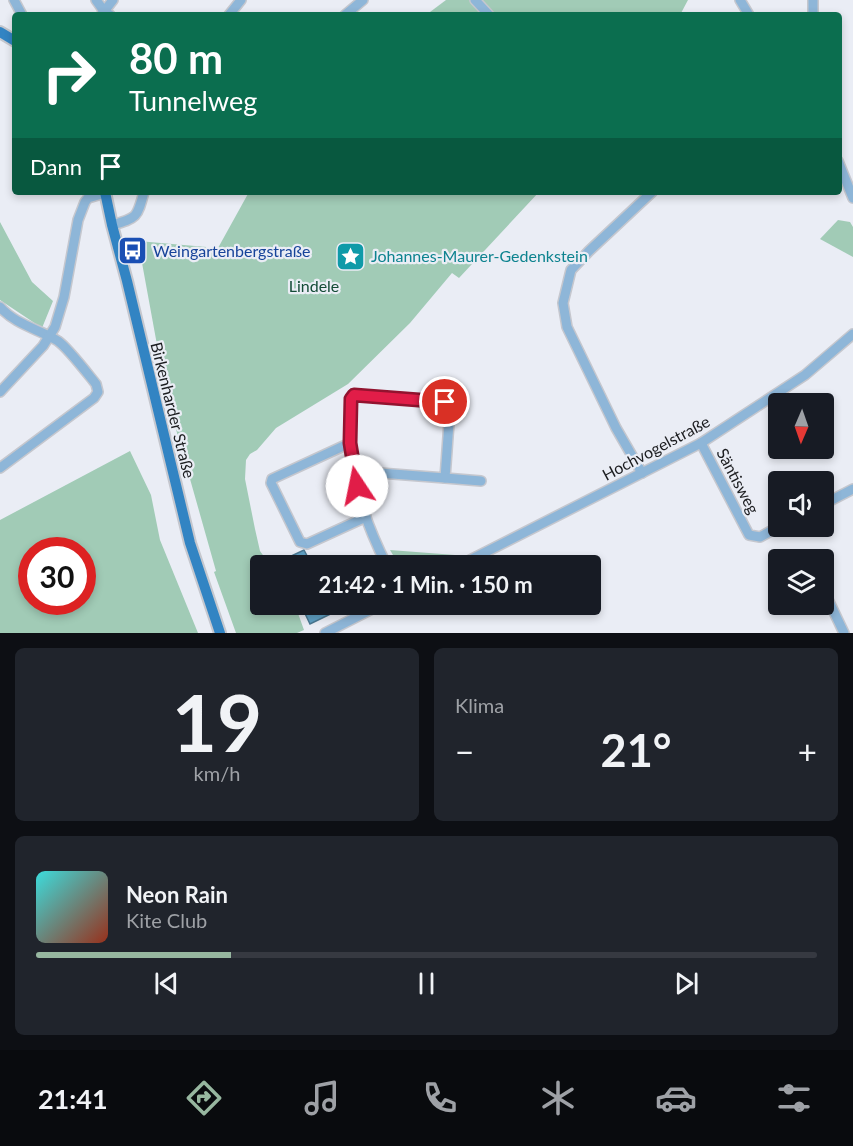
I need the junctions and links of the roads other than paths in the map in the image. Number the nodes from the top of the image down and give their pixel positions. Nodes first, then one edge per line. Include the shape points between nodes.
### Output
1 (241, 0) edge
2 (363, 0) edge
3 (476, 0) edge
4 (231, 12) edge
5 (349, 12) edge
6 (486, 12) edge
7 (842, 168) edge
8 (850, 183) edge
9 (98, 195) edge
10 (105, 195) edge
11 (143, 195) edge
12 (649, 195) edge
13 (853, 198) edge
14 (112, 225) junction
15 (0, 307) edge
16 (853, 334) edge
17 (50, 337) junction
18 (0, 393) edge
19 (350, 443) junction
20 (701, 443) junction
21 (0, 468) edge
22 (354, 471) junction
23 (642, 473) junction
24 (445, 478) junction
25 (481, 481) dead end
26 (853, 489) edge
27 (834, 499) edge
28 (366, 517) junction
29 (768, 533) edge
30 (382, 555) edge
31 (480, 555) edge
32 (834, 612) edge
33 (360, 615) edge
34 (220, 633) edge
35 (325, 633) edge
36 (844, 633) edge

1 - 4 street
2 - 5 street
3 - 6 street
7 - 8 street
8 - 13 street
9 - 17 street via 88,198 81,210 64,297
10 - 14 main road, Birkenharder Straße
11 - 14 street via 136,216
12 - 23 street via 571,270 562,303 567,327
14 - 34 main road, Birkenharder Straße via 190,543
15 - 17 street via 21,324
16 - 20 street, Hochvogelstraße via 783,391
17 - 18 street
17 - 21 street via 96,384 97,395
19 - 22 street
19 - 24 street via 354,395 445,402 450,409
19 - 28 street via 272,479 271,483 300,542 307,544
20 - 23 street, Hochvogelstraße
20 - 29 street, Säntisweg via 749,535 760,537
22 - 24 street
22 - 28 street
23 - 31 street, Hochvogelstraße
24 - 25 street
26 - 27 street
28 - 30 street
32 - 36 street
33 - 35 street

